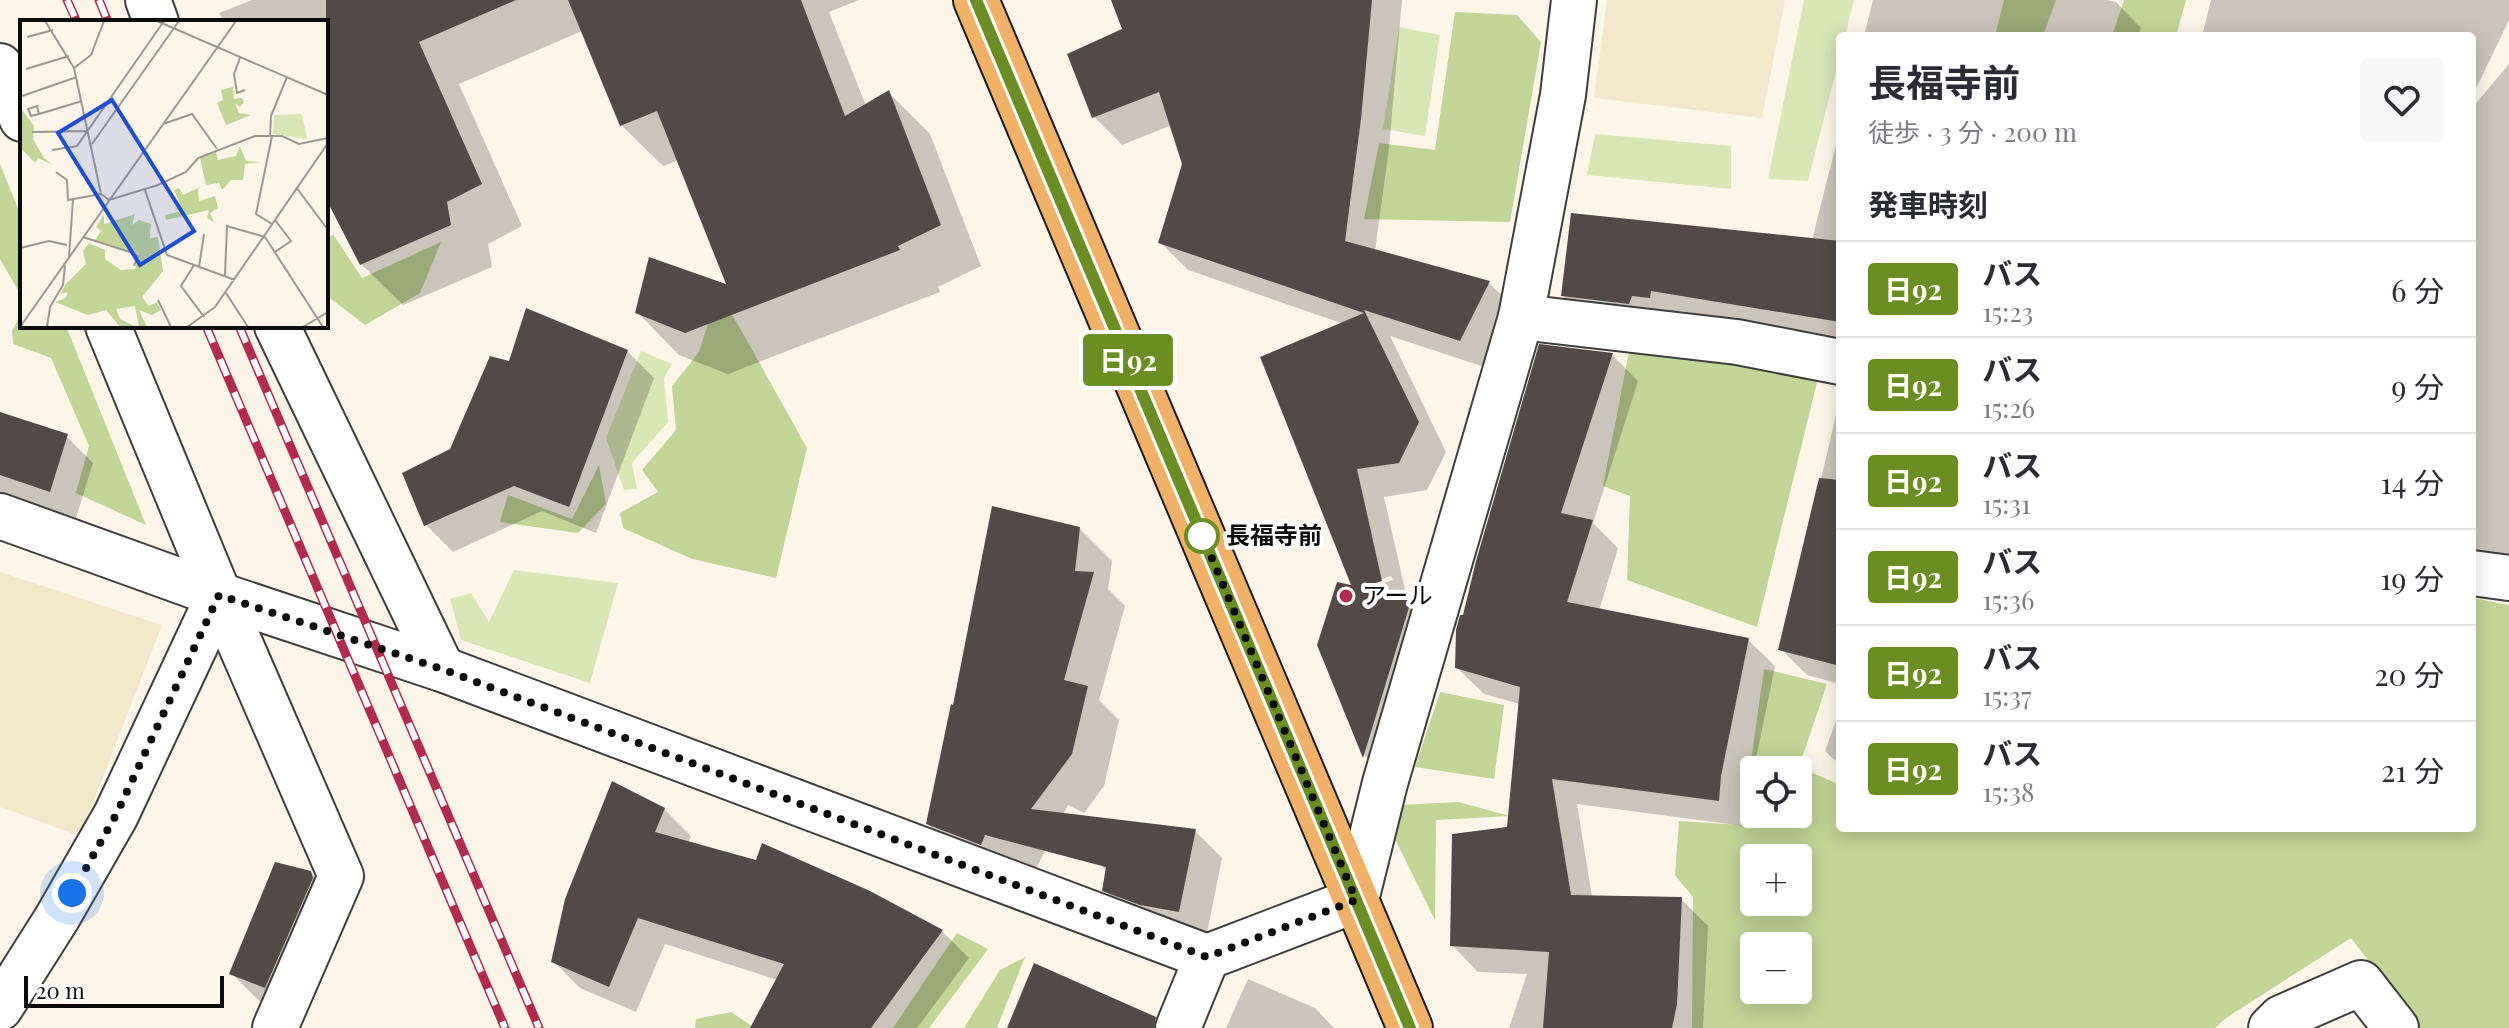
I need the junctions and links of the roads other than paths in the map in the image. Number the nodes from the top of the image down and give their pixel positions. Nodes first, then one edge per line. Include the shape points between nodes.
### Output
1 (148, 0) edge
2 (976, 0) edge
3 (1574, 0) edge
4 (155, 20) edge
5 (0, 66) edge
6 (20, 114) edge
7 (1521, 317) junction
8 (109, 328) edge
9 (278, 328) edge
10 (1836, 361) edge
11 (0, 516) edge
12 (2476, 574) edge
13 (2509, 578) edge
14 (219, 595) junction
15 (442, 669) junction
16 (1356, 900) junction
17 (1207, 957) junction
18 (0, 1008) edge
19 (275, 1028) edge
20 (1178, 1028) edge
21 (1410, 1028) edge
22 (2271, 1028) edge
23 (2396, 1028) edge

1 - 4 street
2 - 16 main road
3 - 7 street via 1563,95
5 - 6 street
7 - 10 street via 1737,342
7 - 16 street
8 - 14 street
9 - 15 street
11 - 14 street
12 - 13 street
14 - 15 street
14 - 18 street via 116,815
14 - 19 street via 341,876
15 - 17 street
16 - 17 street
16 - 21 main road
17 - 20 street
22 - 23 street via 2281,1018 2361,983

